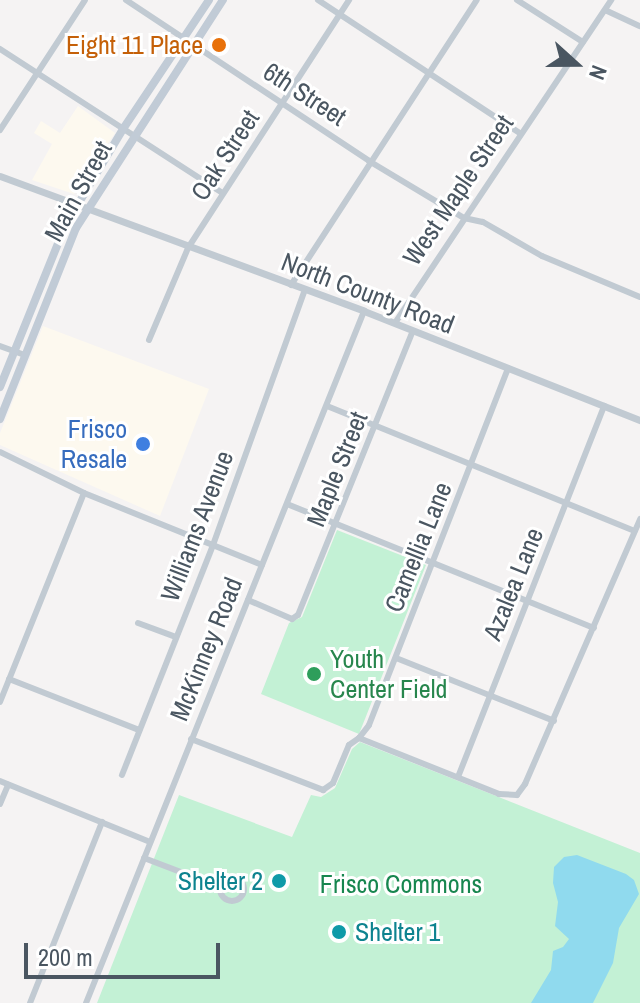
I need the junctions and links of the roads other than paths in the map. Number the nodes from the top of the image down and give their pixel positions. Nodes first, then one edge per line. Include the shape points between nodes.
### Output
1 (85, 0) edge
2 (126, 0) edge
3 (209, 0) edge
4 (223, 0) edge
5 (318, 0) edge
6 (349, 0) edge
7 (477, 0) edge
8 (517, 0) edge
9 (611, 0) edge
10 (605, 10) junction
11 (340, 14) junction
12 (640, 26) edge
13 (184, 39) junction
14 (583, 42) junction
15 (194, 45) junction
16 (0, 49) edge
17 (37, 73) junction
18 (429, 73) junction
19 (282, 104) junction
20 (123, 129) junction
21 (0, 130) edge
22 (520, 133) junction
23 (133, 135) junction
24 (369, 161) junction
25 (0, 176) edge
26 (223, 193) junction
27 (81, 207) junction
28 (464, 218) junction
29 (188, 248) junction
30 (46, 272) junction
31 (57, 276) junction
32 (291, 285) junction
33 (305, 290) junction
34 (37, 294) junction
35 (640, 297) edge
36 (364, 311) junction
37 (395, 323) junction
38 (35, 331) junction
39 (413, 331) junction
40 (149, 340) dead end
41 (0, 346) edge
42 (14, 351) junction
43 (25, 355) junction
44 (508, 368) junction
45 (0, 387) edge
46 (327, 406) junction
47 (604, 406) junction
48 (0, 419) edge
49 (640, 420) edge
50 (377, 426) junction
51 (0, 452) edge
52 (473, 465) junction
53 (84, 493) junction
54 (566, 503) junction
55 (287, 504) junction
56 (640, 519) edge
57 (336, 524) junction
58 (635, 531) junction
59 (213, 545) junction
60 (432, 563) junction
61 (262, 565) junction
62 (248, 600) junction
63 (527, 602) junction
64 (138, 623) dead end
65 (594, 628) junction
66 (176, 637) junction
67 (396, 658) junction
68 (9, 679) junction
69 (490, 696) junction
70 (0, 702) edge
71 (554, 721) junction
72 (139, 730) junction
73 (359, 738) junction
74 (191, 739) junction
75 (122, 775) dead end
76 (458, 777) junction
77 (0, 781) edge
78 (8, 785) junction
79 (0, 804) edge
80 (102, 822) junction
81 (150, 842) junction
82 (144, 858) junction
83 (220, 887) junction
84 (30, 1003) edge
85 (86, 1003) edge

1 - 17 street
2 - 13 street, 6th Street
3 - 13 main road, Main Street
4 - 15 main road, Main Street
5 - 11 street
6 - 11 street, Oak Street
7 - 18 street
8 - 14 street
9 - 10 street, West Maple Street
10 - 12 street
10 - 14 street, West Maple Street
11 - 18 street
11 - 19 street, Oak Street
13 - 15 street, 6th Street
13 - 20 main road, Main Street
14 - 22 street, West Maple Street
15 - 19 street, 6th Street
15 - 23 main road, Main Street
16 - 17 street
17 - 20 street
17 - 21 street
18 - 22 street
18 - 24 street
19 - 24 street, 6th Street
19 - 26 street, Oak Street
20 - 23 street
20 - 27 main road, Main Street
22 - 28 street, West Maple Street
23 - 26 street
23 - 27 main road, Main Street
24 - 28 street, 6th Street
24 - 32 street
25 - 27 street, North County Road
26 - 29 street, Oak Street
27 - 29 street, North County Road
27 - 30 main road, Main Street
27 - 31 main road, Main Street
28 - 35 street, 6th Street via 483,222 542,256
28 - 37 street, West Maple Street
29 - 32 street, North County Road
29 - 40 street, Oak Street
30 - 31 main road
30 - 34 main road, Main Street
31 - 38 main road, Main Street
32 - 33 street, North County Road
33 - 36 street, North County Road
33 - 59 street, Williams Avenue
34 - 38 main road via 31,326
34 - 42 main road, Main Street
36 - 37 street, North County Road
36 - 46 street, McKinney Road
37 - 39 street, North County Road
38 - 43 main road, Main Street
39 - 44 street, North County Road
39 - 50 street, Maple Street
41 - 42 street
42 - 43 street
42 - 45 main road, Main Street
43 - 48 main road, Main Street
44 - 47 street, North County Road
44 - 52 street, Camellia Lane
46 - 50 street
46 - 55 street, McKinney Road
47 - 49 street, North County Road
47 - 54 street, Azalea Lane
50 - 52 street
50 - 57 street, Maple Street
51 - 53 street
52 - 54 street
52 - 60 street, Camellia Lane
53 - 59 street
53 - 68 street
54 - 58 street
54 - 63 street, Azalea Lane
55 - 57 street
55 - 61 street, McKinney Road
56 - 58 street
57 - 60 street
57 - 62 street, Maple Street via 302,608 292,619
58 - 65 street
59 - 61 street
59 - 66 street, Williams Avenue
60 - 63 street
60 - 67 street, Camellia Lane
61 - 62 street, McKinney Road
62 - 74 street, McKinney Road
63 - 65 street
63 - 69 street, Azalea Lane
64 - 66 street
65 - 71 street
66 - 72 street, Williams Avenue
67 - 69 street
67 - 73 street, Camellia Lane
68 - 70 street
68 - 72 street
69 - 71 street
69 - 76 street, Azalea Lane
71 - 76 street via 517,795 507,797
72 - 75 street, Williams Avenue
73 - 74 street, Camellia Lane via 349,745 333,783 323,790
73 - 76 street
74 - 81 street, McKinney Road
77 - 78 street
78 - 79 street
78 - 80 street
80 - 81 street
80 - 84 street
81 - 82 street, McKinney Road
82 - 83 street
82 - 85 street, McKinney Road
83 - 83 street via 234,877 242,882 243,894 228,901

